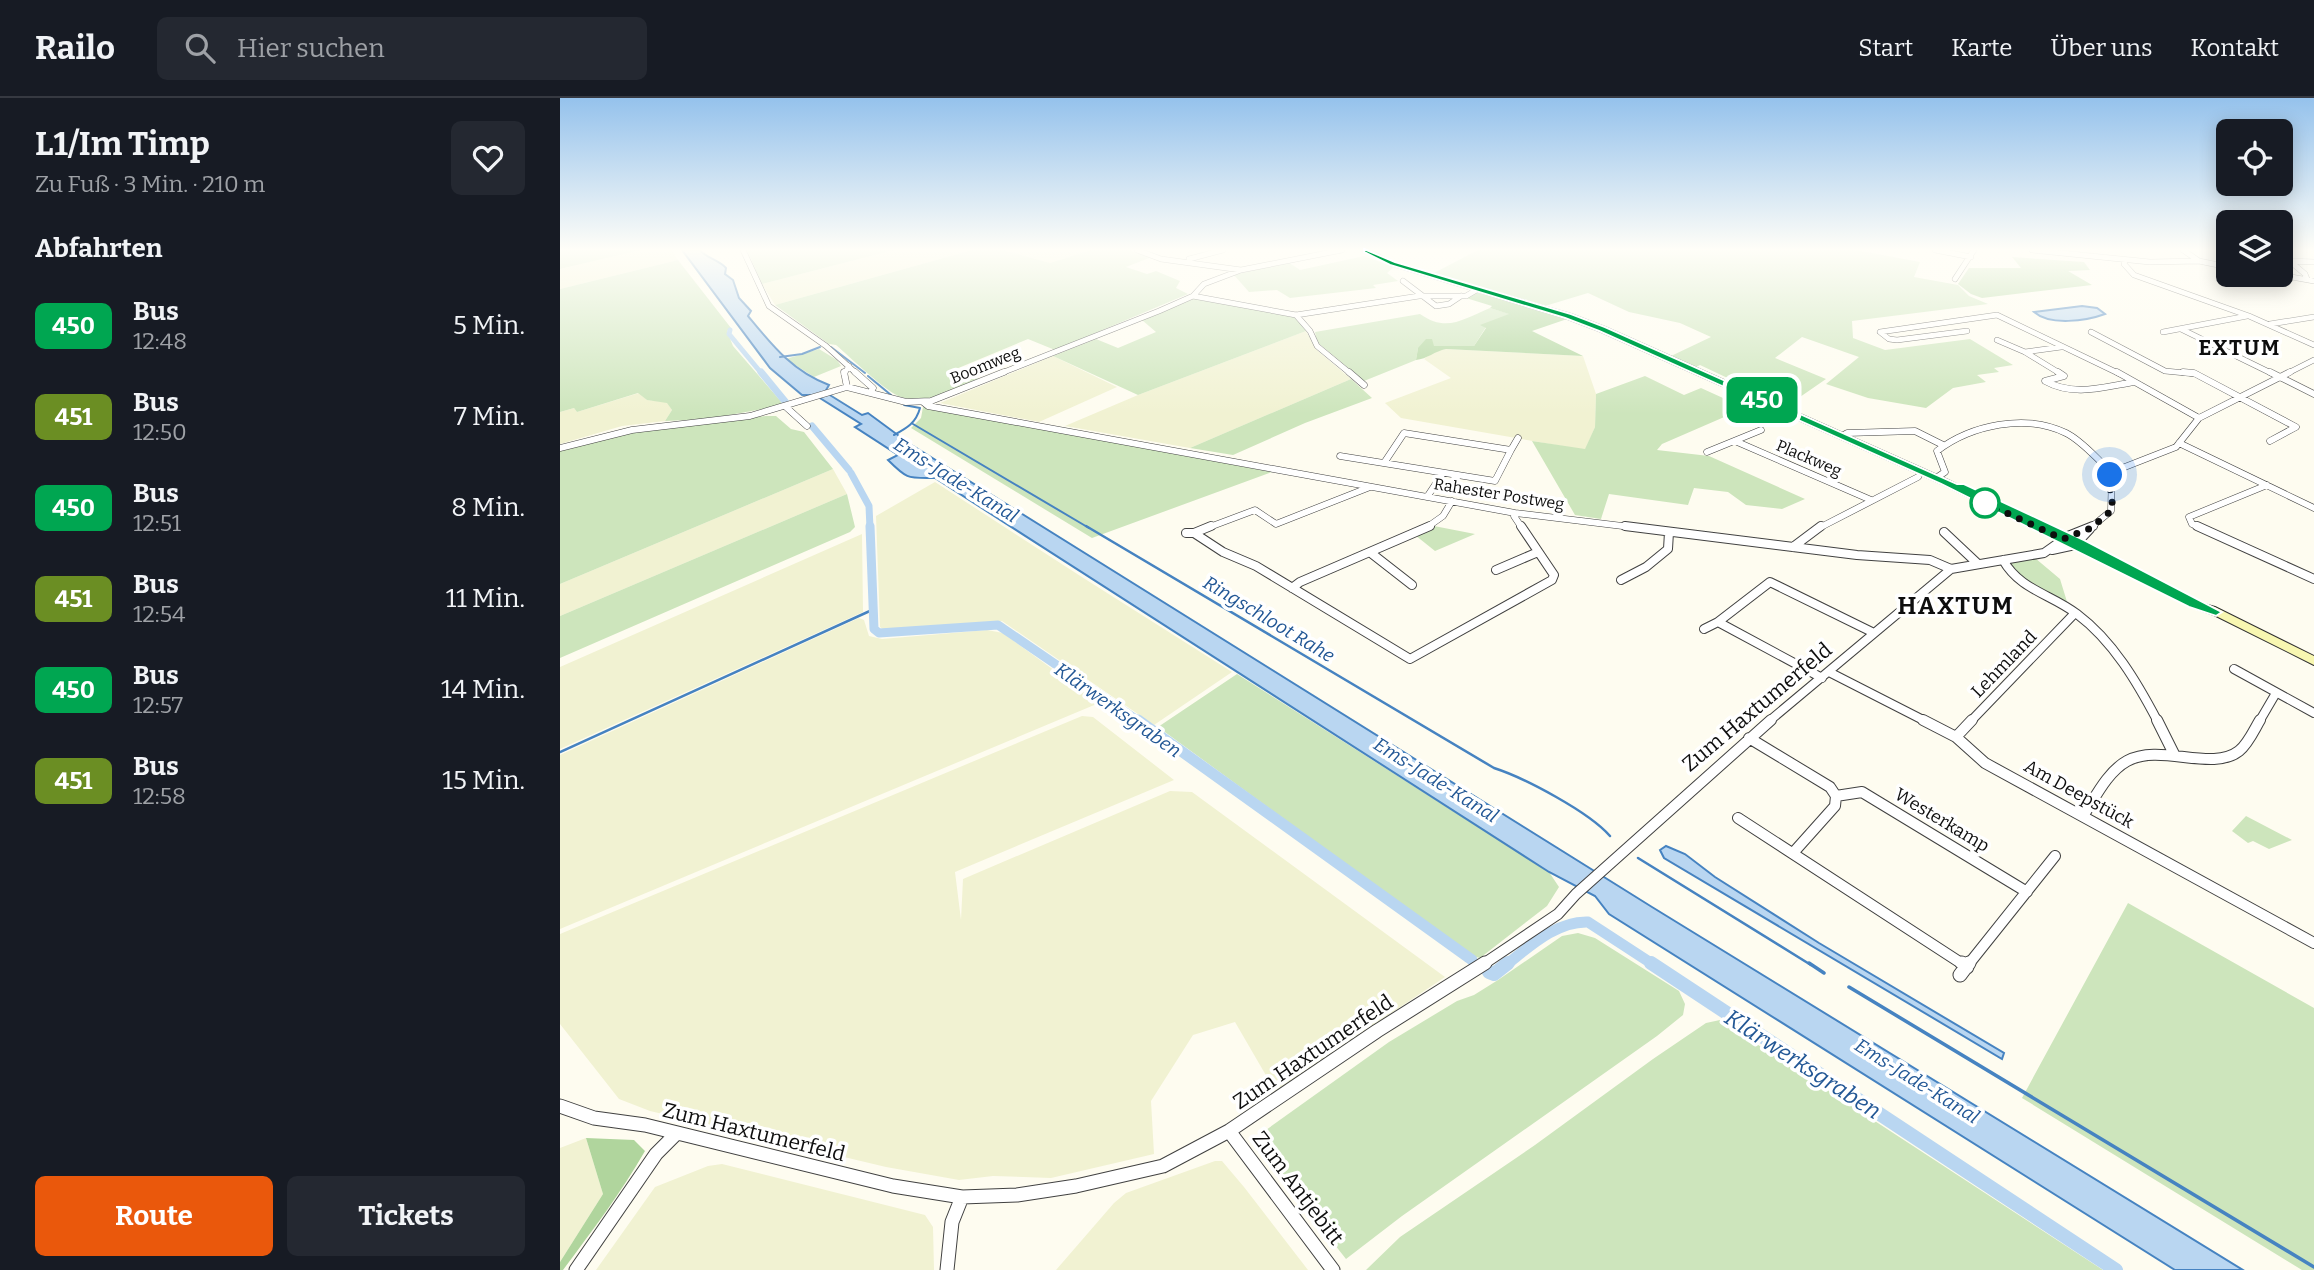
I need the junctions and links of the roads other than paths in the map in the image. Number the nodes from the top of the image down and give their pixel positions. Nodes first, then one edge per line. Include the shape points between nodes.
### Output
1 (768, 305) edge
2 (1172, 305) edge
3 (1240, 305) edge
4 (1367, 305) edge
5 (1529, 305) edge
6 (2217, 305) edge
7 (1296, 315) junction
8 (2249, 316) junction
9 (2314, 317) edge
10 (1938, 323) junction
11 (2268, 324) junction
12 (2181, 329) junction
13 (1967, 331) dead end
14 (1952, 332) junction
15 (2091, 332) dead end
16 (2163, 332) dead end
17 (1997, 340) dead end
18 (2314, 345) edge
19 (2061, 347) junction
20 (2025, 352) junction
21 (2314, 360) edge
22 (849, 366) junction
23 (2281, 377) junction
24 (2135, 382) junction
25 (1364, 385) dead end
26 (847, 387) junction
27 (872, 392) junction
28 (2314, 394) edge
29 (2241, 397) junction
30 (923, 402) junction
31 (786, 407) junction
32 (2199, 418) junction
33 (807, 426) dead end
34 (1761, 430) dead end
35 (1842, 436) junction
36 (1518, 438) dead end
37 (1735, 441) junction
38 (2270, 441) dead end
39 (2179, 443) junction
40 (1943, 445) junction
41 (560, 448) edge
42 (1511, 450) junction
43 (1707, 452) dead end
44 (1340, 456) dead end
45 (1384, 463) junction
46 (2112, 472) junction
47 (1443, 473) junction
48 (1918, 477) dead end
49 (1940, 480) junction
50 (2267, 485) junction
51 (1370, 487) junction
52 (1427, 497) junction
53 (1871, 500) junction
54 (1452, 501) junction
55 (2314, 508) edge
56 (1515, 513) junction
57 (2091, 528) junction
58 (1669, 532) junction
59 (1944, 532) dead end
60 (2071, 541) junction
61 (1793, 547) junction
62 (1538, 551) junction
63 (2051, 551) junction
64 (1371, 553) junction
65 (2003, 560) junction
66 (1978, 564) junction
67 (1951, 569) junction
68 (1496, 570) dead end
69 (2314, 579) edge
70 (1621, 580) dead end
71 (1412, 584) dead end
72 (1292, 588) junction
73 (2075, 612) junction
74 (2216, 612) joint
75 (1718, 622) junction
76 (1704, 629) dead end
77 (1874, 633) junction
78 (2314, 660) edge
79 (2234, 669) dead end
80 (1825, 675) junction
81 (2276, 693) junction
82 (2314, 713) edge
83 (1956, 737) junction
84 (1749, 738) junction
85 (2174, 754) junction
86 (1836, 796) junction
87 (2084, 816) junction
88 (1738, 818) dead end
89 (1793, 853) junction
90 (2055, 856) dead end
91 (2027, 892) junction
92 (2314, 943) edge
93 (560, 1107) edge
94 (1229, 1131) junction
95 (676, 1134) junction
96 (962, 1197) junction
97 (576, 1270) edge
98 (947, 1270) edge
99 (1333, 1270) edge

1 - 22 street
2 - 30 street, Boomweg
3 - 7 street
4 - 7 street
5 - 35 main road via 1585,322
6 - 8 street
7 - 25 street via 1317,346
8 - 11 street
8 - 12 street
9 - 11 street
10 - 14 street
10 - 14 street via 1880,332 1897,340
10 - 19 street via 1994,315
11 - 18 street
12 - 16 street
12 - 23 street
13 - 14 street
15 - 29 street via 2165,371 2194,373
17 - 20 street
19 - 20 street
19 - 24 street
20 - 24 street via 2064,376 2045,381 2058,390
21 - 23 street
22 - 26 street via 844,372
22 - 27 street
23 - 28 street
23 - 29 street
24 - 32 street
26 - 27 street, Boomweg
26 - 31 street
27 - 30 street, Boomweg via 904,402
29 - 32 street
29 - 38 street via 2296,427
30 - 51 street, Rahester Postweg
31 - 33 street
31 - 41 street via 747,416 623,429
32 - 39 street
34 - 37 street, Plackweg
35 - 40 street via 1915,431
35 - 49 main road
36 - 42 street
37 - 43 street, Plackweg
37 - 53 street, Plackweg
39 - 46 street
39 - 50 street
40 - 46 street via 1976,429 2043,426 2082,443
40 - 49 street via 1937,451 1945,472
42 - 45 street via 1404,433
42 - 47 street via 1495,481
44 - 45 street
45 - 47 street
46 - 57 street via 2108,486 2111,511
47 - 52 street
48 - 53 street
49 - 60 main road
50 - 55 street
50 - 69 street via 2189,517 2192,524
51 - 52 street, Rahester Postweg
51 - 72 street via 1276,524 1255,510 1190,533
52 - 54 street, Rahester Postweg
53 - 61 street via 1827,522
54 - 56 street, Rahester Postweg
54 - 64 street via 1431,526
56 - 58 street, Rahester Postweg
56 - 62 street
57 - 60 street
57 - 60 street, Rahester Postweg
58 - 61 street, Rahester Postweg
58 - 70 street via 1668,549
59 - 66 street
60 - 63 street, Rahester Postweg
60 - 63 street
60 - 74 main road
61 - 67 street, Rahester Postweg via 1930,559
62 - 68 street
62 - 72 street via 1554,575 1552,580 1410,659
63 - 65 street, Rahester Postweg
64 - 71 street
64 - 72 street
65 - 66 street, Rahester Postweg
65 - 73 street via 2025,584
66 - 67 street, Rahester Postweg
67 - 77 street, Zum Haxtumerfeld
73 - 83 street, Lehmland
73 - 85 street via 2128,667
74 - 78 main road
75 - 76 street
75 - 77 street via 1770,582
75 - 80 street, Am Deepstück
77 - 80 street, Zum Haxtumerfeld
79 - 81 street
80 - 83 street, Am Deepstück
80 - 84 street, Zum Haxtumerfeld
81 - 82 street
81 - 85 street via 2238,752 2225,758
83 - 87 street, Am Deepstück via 1985,762
84 - 86 street via 1830,787
84 - 94 street, Zum Haxtumerfeld via 1529,936
85 - 87 street via 2147,753 2128,760
86 - 89 street via 1835,806
86 - 91 street, Westerkamp via 1863,792
87 - 92 street, Am Deepstück
88 - 89 street
89 - 91 street via 1964,971
90 - 91 street
93 - 95 street, Zum Haxtumerfeld
94 - 96 street, Zum Haxtumerfeld via 1163,1166 1076,1186
94 - 99 street, Zum Antjebitt
95 - 96 street, Zum Haxtumerfeld via 893,1186
95 - 97 street via 656,1154
96 - 98 street via 952,1222

